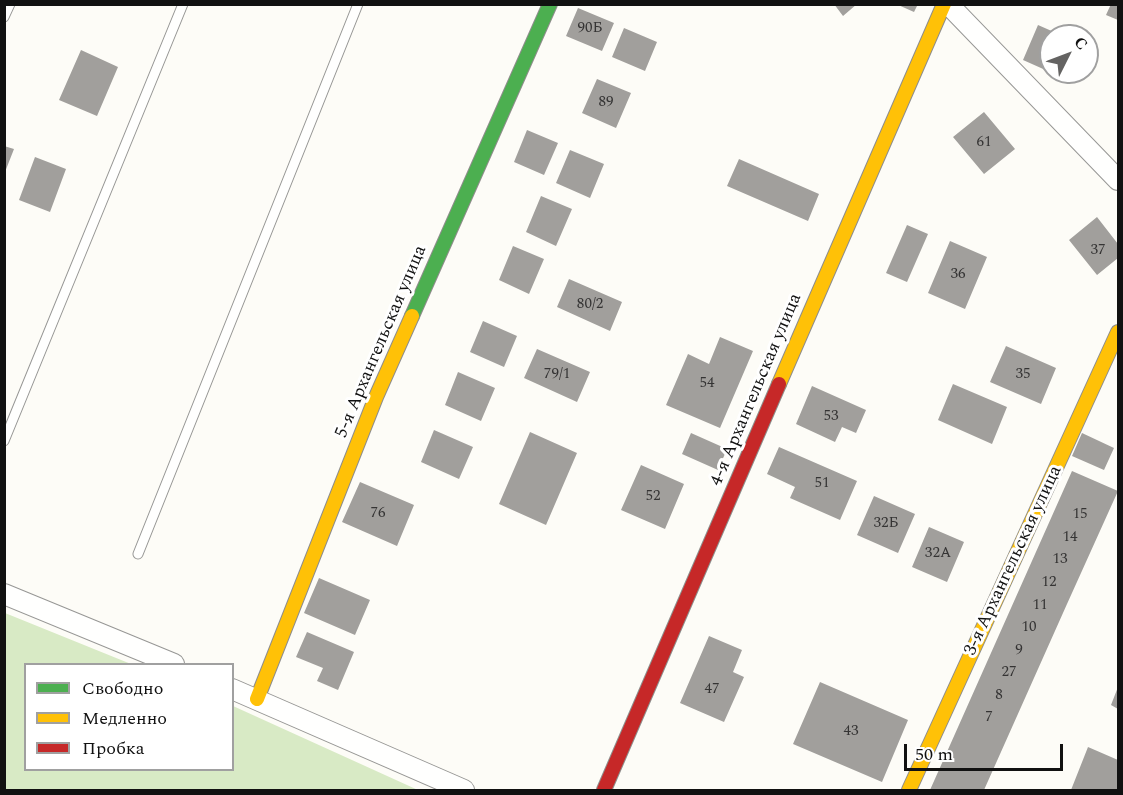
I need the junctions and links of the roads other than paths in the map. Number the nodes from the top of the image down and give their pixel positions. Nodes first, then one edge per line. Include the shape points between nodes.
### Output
1 (10, 4) edge
2 (183, 4) edge
3 (358, 4) edge
4 (550, 4) edge
5 (944, 4) edge
6 (948, 4) edge
7 (4, 17) edge
8 (1119, 180) edge
9 (1119, 332) edge
10 (4, 441) edge
11 (138, 554) dead end
12 (4, 594) edge
13 (172, 663) edge
14 (234, 690) edge
15 (257, 699) junction
16 (464, 790) edge
17 (604, 790) edge
18 (909, 790) edge

1 - 7 lane
2 - 10 lane
3 - 11 lane
4 - 15 street, 5-я Архангельская улица via 376,397
5 - 17 street, 4-я Архангельская улица
6 - 8 street
9 - 18 street, 3-я Архангельская улица
12 - 13 street
14 - 15 street
15 - 16 street

